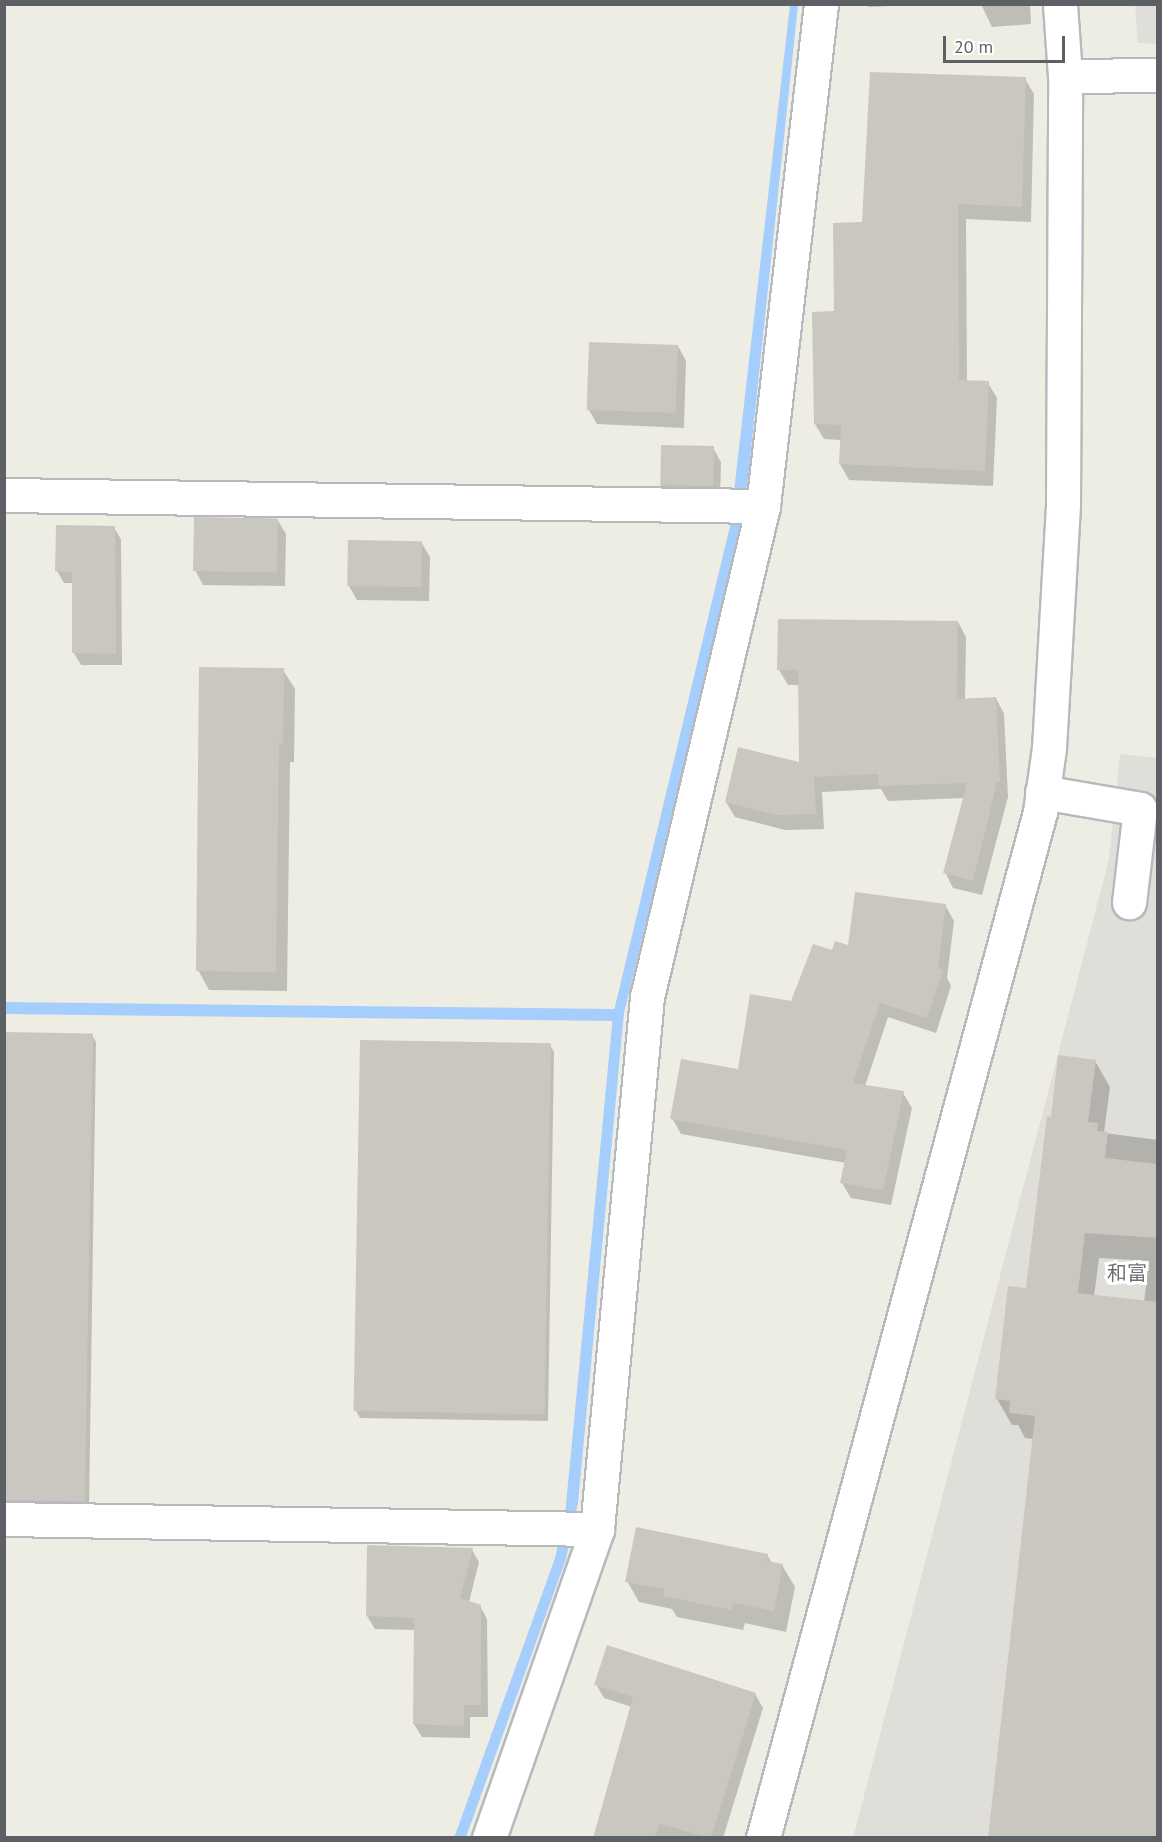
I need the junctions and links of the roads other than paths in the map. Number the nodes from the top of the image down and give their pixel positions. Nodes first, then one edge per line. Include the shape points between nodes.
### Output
1 (821, 4) edge
2 (1060, 4) edge
3 (1158, 75) edge
4 (1065, 76) junction
5 (4, 495) edge
6 (746, 506) junction
7 (1042, 792) junction
8 (1129, 902) dead end
9 (4, 1519) edge
10 (577, 1528) junction
11 (489, 1838) edge
12 (763, 1838) edge

1 - 6 street
2 - 4 street
3 - 4 street
4 - 7 street via 1063,504
5 - 6 street
6 - 10 street via 647,998
7 - 8 street via 1140,808
7 - 12 street via 946,1169
9 - 10 street
10 - 11 street

